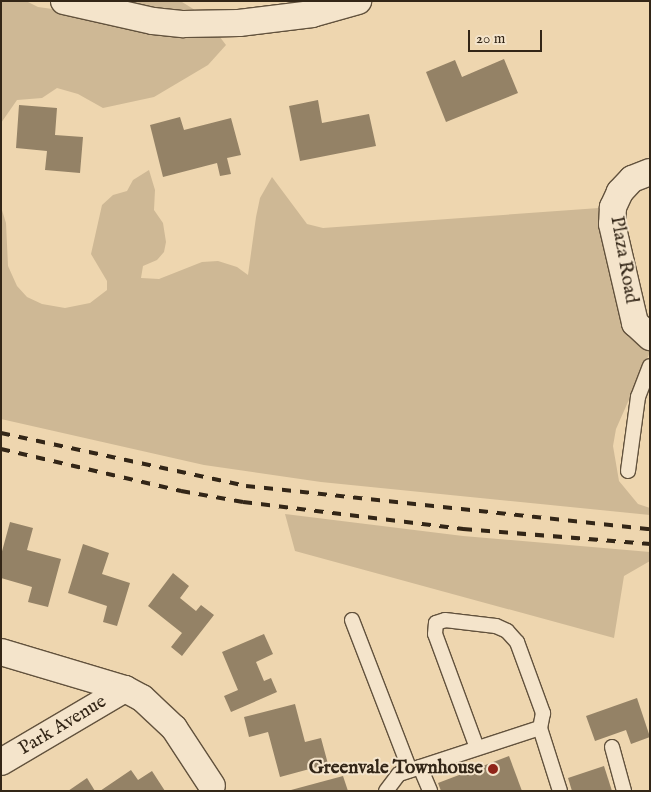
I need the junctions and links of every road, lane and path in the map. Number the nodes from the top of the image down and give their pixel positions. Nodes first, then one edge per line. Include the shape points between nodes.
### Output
1 (64, 1) edge
2 (358, 1) edge
3 (650, 172) edge
4 (650, 337) edge
5 (650, 366) edge
6 (628, 471) dead end
7 (352, 620) dead end
8 (1, 652) edge
9 (125, 689) junction
10 (540, 728) junction
11 (612, 747) dead end
12 (477, 748) junction
13 (1, 762) edge
14 (415, 769) junction
15 (212, 786) dead end
16 (386, 791) edge
17 (430, 791) edge
18 (560, 791) edge
19 (624, 791) edge

1 - 2 street via 153,21 184,24 239,23 312,14
3 - 4 street, Plaza Road via 632,179 620,192 613,207 612,224 635,323
5 - 6 lane via 638,397
7 - 14 lane
8 - 9 street
9 - 13 street, Park Avenue
9 - 15 street via 142,698 174,728
10 - 12 lane
10 - 12 lane via 543,713 517,642 508,631 496,626 462,622 436,623 435,634
10 - 18 lane
11 - 19 lane
12 - 14 lane
14 - 16 lane via 399,774
14 - 17 lane

